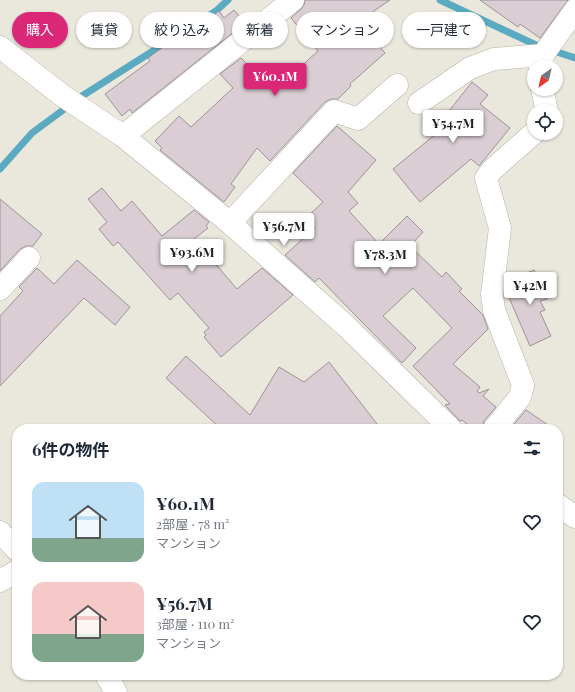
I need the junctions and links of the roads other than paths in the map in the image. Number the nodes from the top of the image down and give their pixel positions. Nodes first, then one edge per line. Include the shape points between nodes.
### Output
1 (293, 0) edge
2 (575, 10) edge
3 (0, 47) edge
4 (527, 60) edge
5 (543, 60) edge
6 (397, 85) dead end
7 (419, 102) dead end
8 (123, 136) junction
9 (527, 139) edge
10 (230, 222) junction
11 (29, 258) dead end
12 (0, 289) edge
13 (446, 424) edge
14 (498, 424) edge
15 (563, 509) edge
16 (575, 517) edge
17 (0, 532) edge
18 (12, 545) edge
19 (12, 574) edge
20 (0, 581) edge
21 (109, 680) edge
22 (116, 692) edge

1 - 8 street
2 - 5 street
3 - 8 street via 63,96
4 - 7 street via 494,59 470,68
6 - 10 street via 358,120 334,111
8 - 10 street
9 - 14 street via 486,178 500,228 492,295 494,310 523,385 520,396
10 - 13 street via 347,327
11 - 12 street
15 - 16 street
17 - 18 street
19 - 20 street
21 - 22 street

